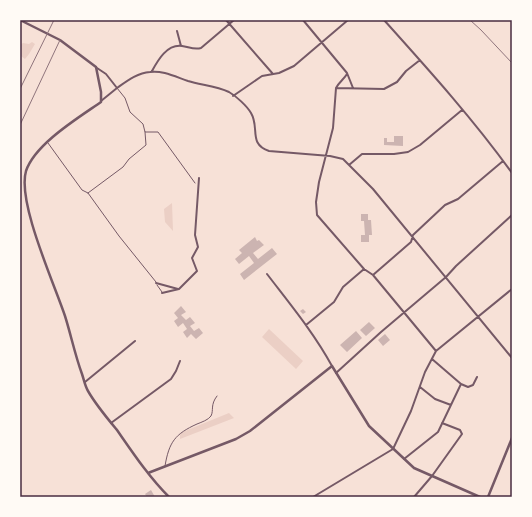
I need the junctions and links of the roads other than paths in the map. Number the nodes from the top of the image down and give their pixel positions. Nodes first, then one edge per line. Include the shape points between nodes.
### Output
1 (20, 20) edge
2 (226, 20) edge
3 (234, 20) edge
4 (303, 20) edge
5 (348, 20) edge
6 (384, 20) edge
7 (229, 24) junction
8 (177, 31) dead end
9 (322, 42) junction
10 (181, 46) junction
11 (420, 60) junction
12 (96, 67) junction
13 (152, 71) junction
14 (347, 72) junction
15 (273, 74) junction
16 (117, 88) junction
17 (336, 88) junction
18 (353, 88) junction
19 (233, 96) junction
20 (100, 102) junction
21 (462, 110) junction
22 (145, 132) junction
23 (47, 142) junction
24 (326, 155) junction
25 (503, 161) junction
26 (349, 165) junction
27 (512, 173) edge
28 (199, 178) dead end
29 (195, 183) dead end
30 (88, 193) junction
31 (512, 215) edge
32 (413, 236) junction
33 (364, 269) junction
34 (267, 274) dead end
35 (373, 275) junction
36 (446, 277) junction
37 (156, 283) junction
38 (179, 289) junction
39 (512, 289) edge
40 (162, 293) joint
41 (405, 312) junction
42 (479, 317) junction
43 (306, 325) junction
44 (135, 341) dead end
45 (436, 351) junction
46 (512, 358) edge
47 (432, 359) junction
48 (180, 361) dead end
49 (332, 366) junction
50 (336, 373) junction
51 (478, 377) dead end
52 (85, 382) junction
53 (461, 384) junction
54 (420, 387) junction
55 (218, 396) dead end
56 (451, 405) junction
57 (112, 423) junction
58 (442, 424) junction
59 (512, 438) edge
60 (393, 449) junction
61 (404, 459) junction
62 (165, 467) junction
63 (148, 473) junction
64 (432, 476) junction
65 (169, 497) edge
66 (313, 497) edge
67 (414, 497) edge
68 (480, 497) edge
69 (488, 497) edge

1 - 12 street via 60,40
2 - 7 street
3 - 7 street
4 - 9 street
5 - 9 street
6 - 11 street
7 - 10 street via 201,48
7 - 15 street
8 - 10 street
9 - 14 street
9 - 15 street via 294,66
10 - 13 street via 165,52
11 - 18 street via 397,82 384,89
11 - 21 street
12 - 16 street via 106,74
12 - 20 street
13 - 16 street via 136,76
13 - 19 street via 215,87
14 - 17 street
14 - 18 street
15 - 19 street via 262,76
16 - 20 street
16 - 22 lane via 125,98 130,112 143,124
17 - 18 street
17 - 24 street via 333,128
19 - 24 street via 252,113 260,147 269,151
20 - 23 street
21 - 25 street
21 - 26 street via 408,152 362,154
22 - 29 lane via 158,132
22 - 30 lane via 146,145 123,167
23 - 30 lane via 82,190
23 - 52 street via 36,153 26,172 26,199
24 - 26 street via 340,158
24 - 33 street via 319,182 317,215
25 - 27 street
25 - 32 street via 458,199 445,205
26 - 32 street
28 - 38 street via 195,235 198,247 192,258 198,271
30 - 37 lane
31 - 36 street
32 - 35 street via 411,242
32 - 36 street
33 - 35 street
33 - 43 street via 343,287 334,302
34 - 43 street
35 - 41 street
36 - 41 street
36 - 42 street
37 - 38 street
37 - 40 lane
38 - 40 street
39 - 42 street
41 - 45 street
41 - 50 street
42 - 45 street
42 - 46 street
43 - 49 street
44 - 52 street
45 - 47 street
47 - 53 street
47 - 54 street
48 - 57 street via 171,379
49 - 50 street
49 - 62 street via 250,431
50 - 60 street via 369,426
51 - 53 street via 473,385 468,387
52 - 57 street via 88,391
53 - 56 street
54 - 56 street via 435,399
54 - 60 street
55 - 62 lane via 213,402 211,415 207,420 179,433 168,450
56 - 58 street
57 - 63 street
58 - 61 street via 438,432
58 - 64 street via 460,430 462,434
59 - 69 street
60 - 61 street
60 - 66 street
61 - 64 street via 414,468
62 - 63 street
63 - 65 street
64 - 67 street
64 - 68 street

